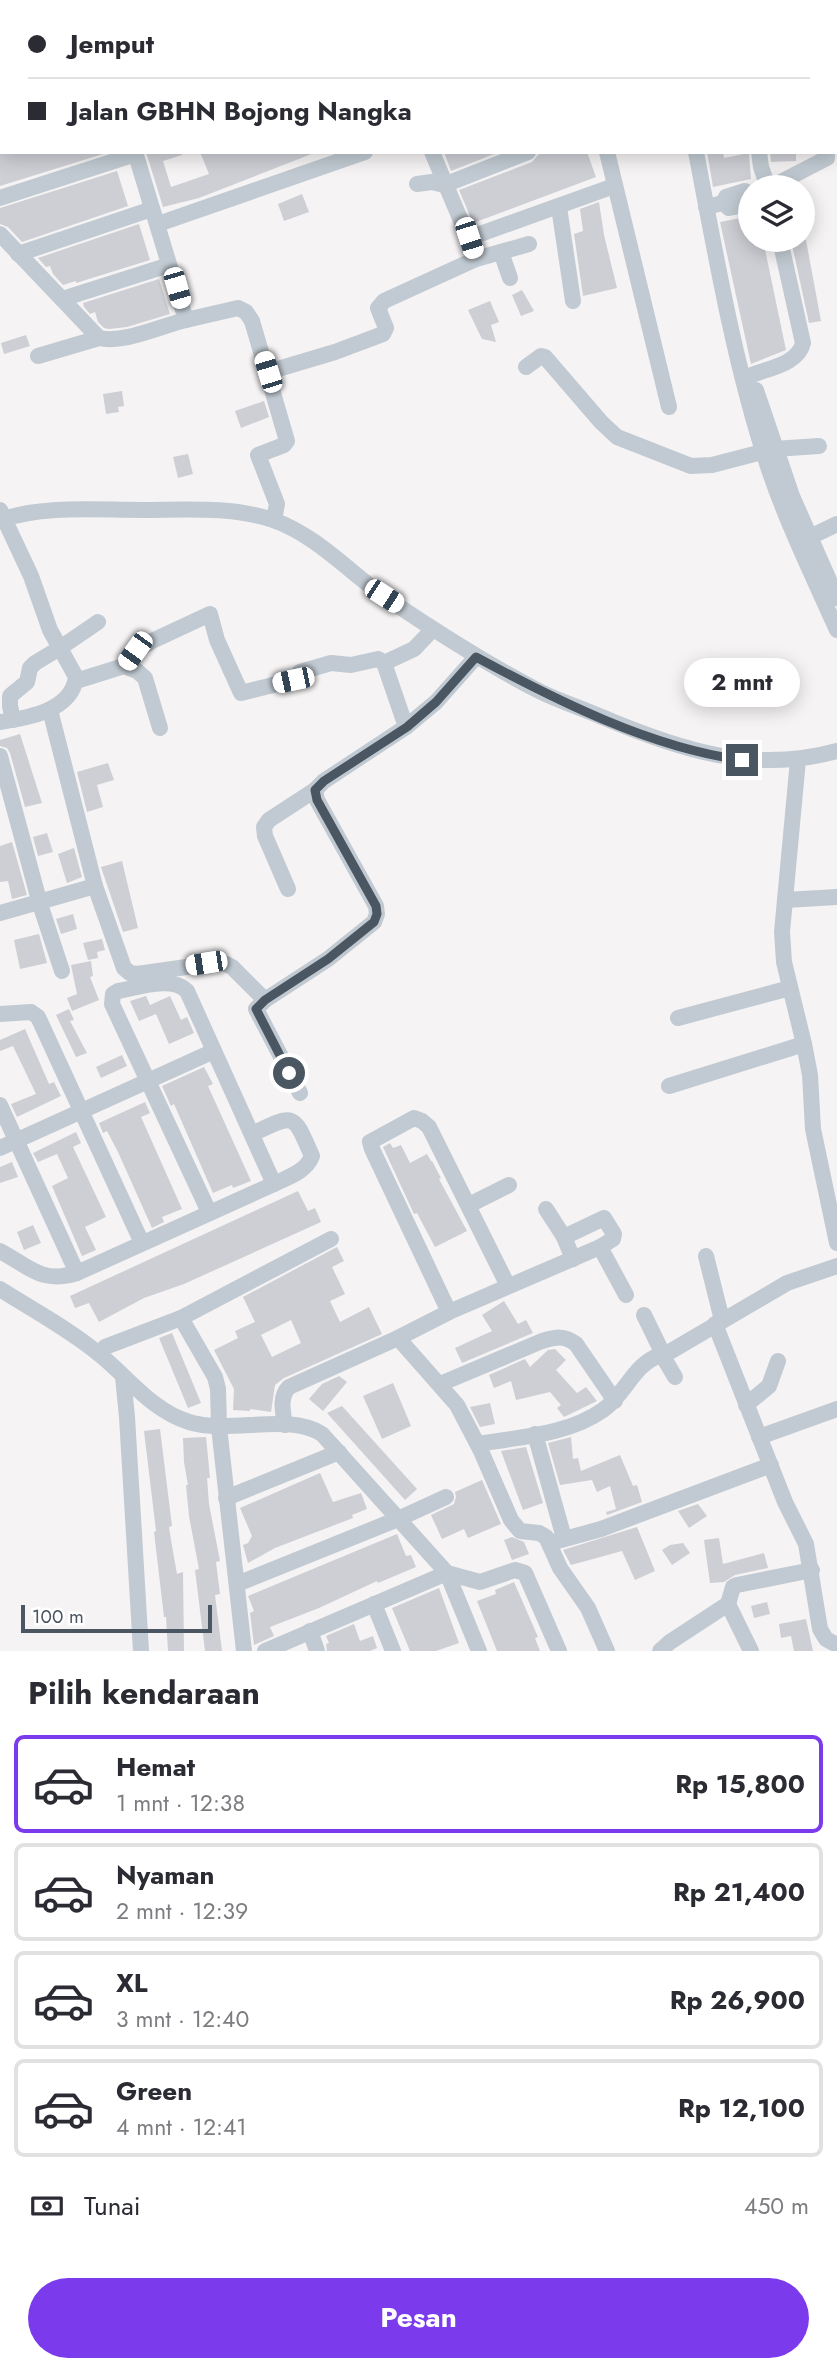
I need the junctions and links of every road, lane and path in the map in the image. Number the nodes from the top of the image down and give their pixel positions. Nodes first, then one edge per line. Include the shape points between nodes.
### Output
1 (133, 154) edge
2 (136, 154) edge
3 (358, 154) edge
4 (433, 154) edge
5 (523, 154) edge
6 (607, 154) edge
7 (697, 154) edge
8 (702, 154) edge
9 (759, 154) edge
10 (830, 159) edge
11 (765, 175) edge
12 (796, 175) edge
13 (417, 184) dead end
14 (444, 185) junction
15 (614, 186) junction
16 (738, 193) edge
17 (0, 198) edge
18 (714, 205) junction
19 (559, 207) junction
20 (155, 216) junction
21 (0, 234) edge
22 (469, 238) junction
23 (529, 244) dead end
24 (501, 252) junction
25 (783, 252) edge
26 (18, 254) junction
27 (475, 259) junction
28 (169, 265) junction
29 (510, 278) dead end
30 (62, 299) junction
31 (573, 301) dead end
32 (186, 320) junction
33 (99, 338) junction
34 (38, 356) dead end
35 (526, 368) dead end
36 (268, 372) junction
37 (752, 375) junction
38 (668, 407) dead end
39 (820, 446) dead end
40 (768, 450) junction
41 (1, 517) edge
42 (274, 520) junction
43 (837, 524) edge
44 (810, 537) junction
45 (837, 598) edge
46 (98, 622) dead end
47 (433, 629) junction
48 (837, 630) edge
49 (60, 648) junction
50 (476, 657) junction
51 (384, 663) junction
52 (124, 666) junction
53 (76, 681) junction
54 (50, 710) junction
55 (7, 721) edge
56 (407, 727) junction
57 (160, 728) dead end
58 (837, 751) edge
59 (0, 756) edge
60 (798, 760) junction
61 (315, 790) junction
62 (95, 886) junction
63 (288, 889) dead end
64 (837, 897) edge
65 (786, 900) junction
66 (40, 904) junction
67 (0, 913) edge
68 (62, 971) dead end
69 (790, 988) junction
70 (265, 1000) junction
71 (0, 1014) edge
72 (678, 1018) dead end
73 (804, 1044) junction
74 (214, 1051) junction
75 (148, 1080) junction
76 (669, 1086) dead end
77 (300, 1093) dead end
78 (0, 1105) edge
79 (82, 1110) junction
80 (252, 1134) junction
81 (16, 1140) junction
82 (0, 1148) edge
83 (274, 1184) junction
84 (509, 1185) dead end
85 (469, 1205) junction
86 (546, 1209) dead end
87 (209, 1212) junction
88 (564, 1237) junction
89 (331, 1239) dead end
90 (142, 1243) junction
91 (837, 1243) edge
92 (600, 1247) junction
93 (0, 1251) edge
94 (706, 1256) dead end
95 (573, 1259) junction
96 (837, 1266) edge
97 (77, 1273) junction
98 (508, 1286) junction
99 (0, 1289) edge
100 (626, 1295) dead end
101 (449, 1312) junction
102 (644, 1315) dead end
103 (181, 1318) junction
104 (718, 1322) junction
105 (398, 1338) junction
106 (105, 1347) dead end
107 (662, 1356) junction
108 (778, 1361) dead end
109 (122, 1377) junction
110 (675, 1377) dead end
111 (440, 1384) junction
112 (615, 1401) junction
113 (746, 1405) junction
114 (837, 1409) edge
115 (285, 1425) junction
116 (219, 1427) junction
117 (535, 1434) junction
118 (759, 1437) junction
119 (478, 1444) junction
120 (339, 1452) junction
121 (771, 1465) junction
122 (446, 1497) dead end
123 (226, 1498) junction
124 (398, 1519) junction
125 (557, 1541) junction
126 (812, 1570) junction
127 (447, 1573) junction
128 (237, 1584) junction
129 (374, 1604) junction
130 (728, 1604) junction
131 (310, 1631) junction
132 (837, 1645) edge
133 (141, 1651) edge
134 (244, 1651) edge
135 (265, 1651) edge
136 (317, 1651) edge
137 (393, 1651) edge
138 (479, 1651) edge
139 (559, 1651) edge
140 (607, 1651) edge
141 (660, 1651) edge
142 (751, 1651) edge

1 - 17 street
2 - 20 street
3 - 20 street
4 - 14 street
5 - 14 street
6 - 15 street
7 - 18 street
8 - 18 street
9 - 11 street
10 - 12 street
13 - 14 street
14 - 22 street
15 - 19 street
15 - 38 street
16 - 18 street
18 - 37 street
18 - 40 street via 742,379
19 - 22 street
19 - 31 street
20 - 26 street
20 - 28 street
21 - 26 street
22 - 27 street
23 - 24 street
24 - 27 street
24 - 29 street
25 - 37 street via 802,350 791,360
26 - 30 street
27 - 36 street via 380,303 378,312 386,328 383,334
28 - 30 street
28 - 32 street
30 - 33 street
32 - 33 street via 121,338
32 - 36 street via 243,310 252,321
33 - 34 street
35 - 40 street via 545,357 617,437 691,466
36 - 42 street via 287,441 258,455 275,497
37 - 40 street
39 - 40 street
40 - 44 street
40 - 48 street via 797,541
41 - 42 street via 83,509 220,511
41 - 49 street
42 - 47 street via 318,545
43 - 44 street
44 - 45 street
46 - 49 street
47 - 50 street
47 - 51 street via 414,649
49 - 53 street
49 - 55 street via 30,668 27,682 10,696
50 - 56 street
50 - 60 street via 541,692 686,749 742,760
51 - 52 street via 377,659 331,663 300,672 293,680 241,694 210,614 143,646
51 - 56 street
52 - 53 street
52 - 57 street via 145,678
53 - 54 street
54 - 55 street
54 - 62 street
56 - 61 street
58 - 60 street
59 - 66 street
60 - 65 street
61 - 63 street via 264,827
61 - 70 street via 377,914 374,922 328,959
62 - 66 street
62 - 70 street via 118,956 130,973 222,962
64 - 65 street
65 - 69 street via 782,932
66 - 67 street
66 - 68 street
69 - 72 street
69 - 73 street
70 - 77 street via 256,1013
71 - 79 street via 30,1012 38,1017
73 - 76 street
73 - 91 street via 813,1129
74 - 75 street
74 - 75 street via 183,986 171,982 118,991 112,1004
74 - 80 street
75 - 79 street
75 - 87 street
78 - 81 street
79 - 81 street
79 - 90 street
80 - 83 street
80 - 83 street via 282,1120 298,1124 312,1156 310,1163
81 - 82 street
81 - 97 street
83 - 87 street
84 - 85 street
85 - 98 street
85 - 101 street via 422,1121 414,1118 370,1142
86 - 88 street
87 - 90 street
88 - 92 street via 604,1218 614,1234
88 - 95 street
89 - 103 street
90 - 97 street
92 - 95 street
92 - 100 street
93 - 97 street via 43,1276 62,1278
94 - 104 street
95 - 98 street
96 - 104 street via 787,1283
98 - 101 street
99 - 109 street via 99,1354
101 - 105 street
102 - 107 street
103 - 106 street
103 - 116 street via 215,1377
104 - 107 street
104 - 113 street
105 - 111 street
105 - 115 street via 289,1387 282,1398
107 - 110 street
107 - 112 street via 647,1362
108 - 113 street via 769,1386
109 - 116 street via 173,1415
109 - 133 street
111 - 112 street via 542,1342 567,1337
111 - 119 street
112 - 117 street via 578,1423
113 - 118 street
114 - 118 street
115 - 116 street
115 - 120 street via 316,1431
116 - 123 street
117 - 119 street
117 - 125 street
118 - 121 street
119 - 125 street via 510,1520 520,1531
120 - 123 street
120 - 124 street
121 - 125 street
121 - 126 street via 806,1544
122 - 124 street
123 - 128 street
124 - 127 street
124 - 128 street
125 - 140 street via 560,1568 589,1608
126 - 130 street via 737,1585
126 - 132 street via 820,1629
127 - 129 street
127 - 138 street
127 - 139 street via 480,1582 515,1570 525,1573
128 - 134 street
129 - 131 street
129 - 137 street
130 - 141 street
130 - 142 street
131 - 135 street
131 - 136 street

